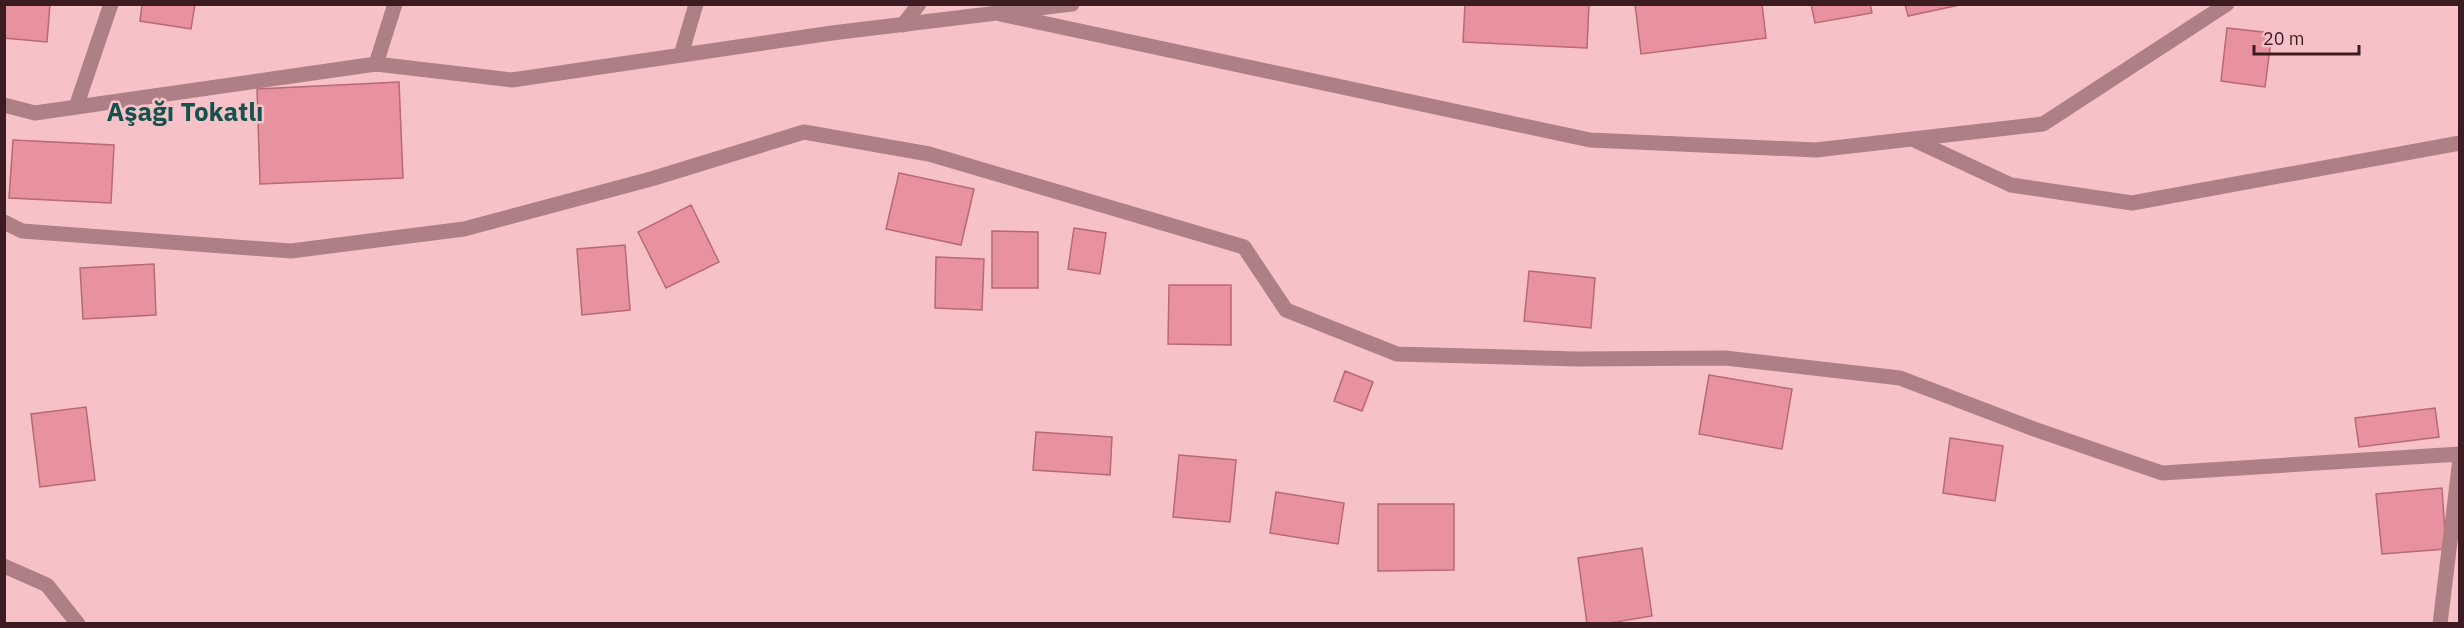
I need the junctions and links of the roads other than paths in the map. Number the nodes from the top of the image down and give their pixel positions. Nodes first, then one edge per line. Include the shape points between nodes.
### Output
1 (111, 4) edge
2 (394, 4) edge
3 (696, 4) edge
4 (919, 4) edge
5 (1072, 4) edge
6 (2227, 4) edge
7 (997, 13) junction
8 (903, 25) junction
9 (681, 55) junction
10 (376, 64) junction
11 (4, 105) edge
12 (76, 107) junction
13 (1912, 139) junction
14 (2460, 143) edge
15 (4, 222) edge
16 (2460, 454) edge
17 (2460, 459) edge
18 (4, 566) edge
19 (78, 624) edge
20 (2440, 624) edge

1 - 12 street
2 - 10 street
3 - 9 street
4 - 8 street
5 - 7 street
6 - 13 street via 2043,124
7 - 8 street
7 - 13 street via 1590,140 1816,150
8 - 9 street
9 - 10 street via 512,80
10 - 12 street
11 - 12 street via 35,113
13 - 14 street via 2012,185 2132,203
15 - 16 street via 22,231 291,251 464,229 651,179 804,132 929,154 1245,247 1286,310 1397,354 1725,358 1900,378 2162,473
17 - 20 street
18 - 19 street via 47,585

